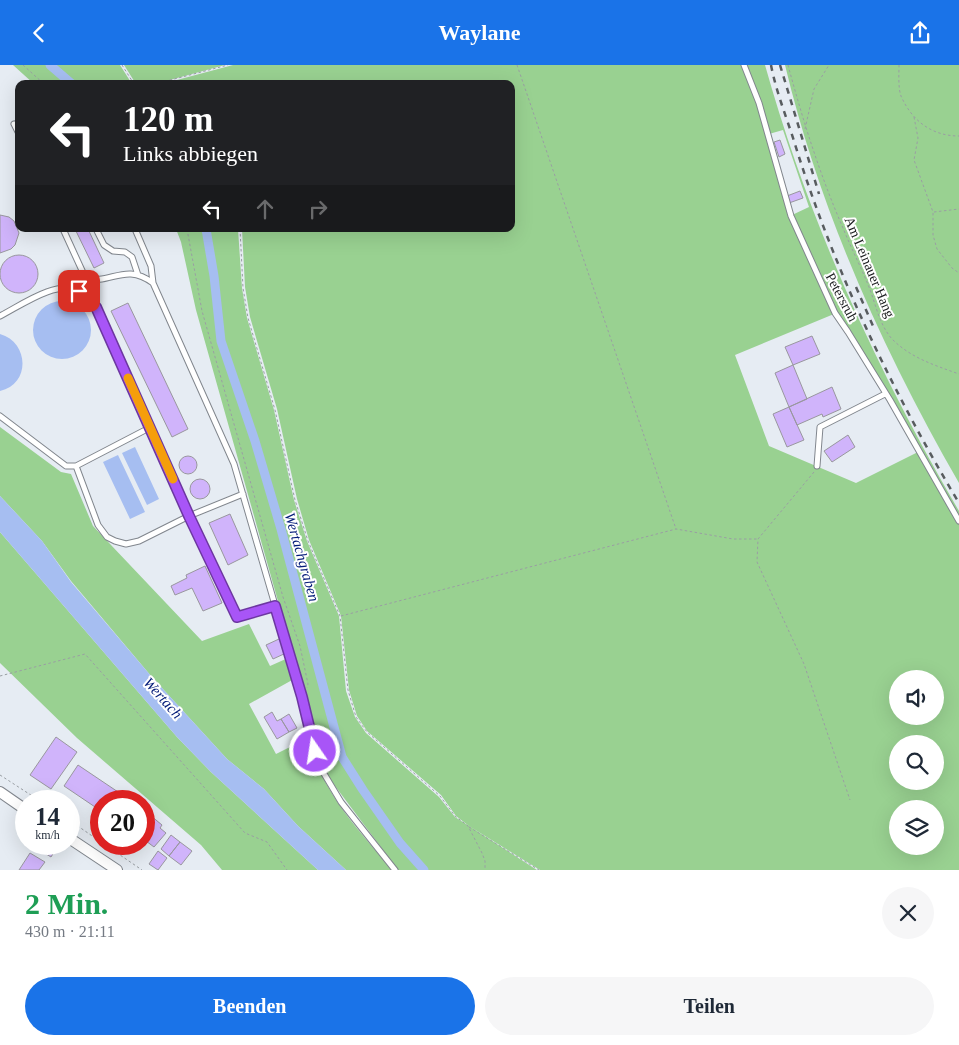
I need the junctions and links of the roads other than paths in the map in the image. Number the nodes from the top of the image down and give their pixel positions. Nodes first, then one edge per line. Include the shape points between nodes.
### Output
1 (744, 65) edge
2 (64, 232) edge
3 (98, 232) edge
4 (136, 232) edge
5 (138, 275) junction
6 (152, 283) junction
7 (0, 315) edge
8 (885, 394) junction
9 (0, 416) edge
10 (151, 427) junction
11 (76, 466) junction
12 (817, 466) road end
13 (243, 494) junction
14 (189, 516) junction
15 (959, 521) edge
16 (275, 606) junction
17 (0, 792) edge
18 (15, 802) edge
19 (80, 845) edge
20 (117, 870) edge
21 (395, 870) edge

1 - 8 lane, Petersruh via 759,103 794,223 835,313
2 - 5 lane via 85,277 94,281 126,273
3 - 5 lane via 104,245 132,257
4 - 6 lane via 151,266
5 - 6 lane
6 - 13 lane via 225,441
7 - 10 lane via 56,288 79,291 96,307
8 - 12 lane via 820,427
8 - 15 lane, Petersruh
9 - 11 lane via 66,466
10 - 11 lane
10 - 14 lane
11 - 14 lane via 98,525 115,541 126,544 139,541
13 - 14 lane
13 - 16 lane
14 - 16 lane via 237,617
16 - 21 lane via 315,751 327,780 340,802
17 - 18 street
19 - 20 street

